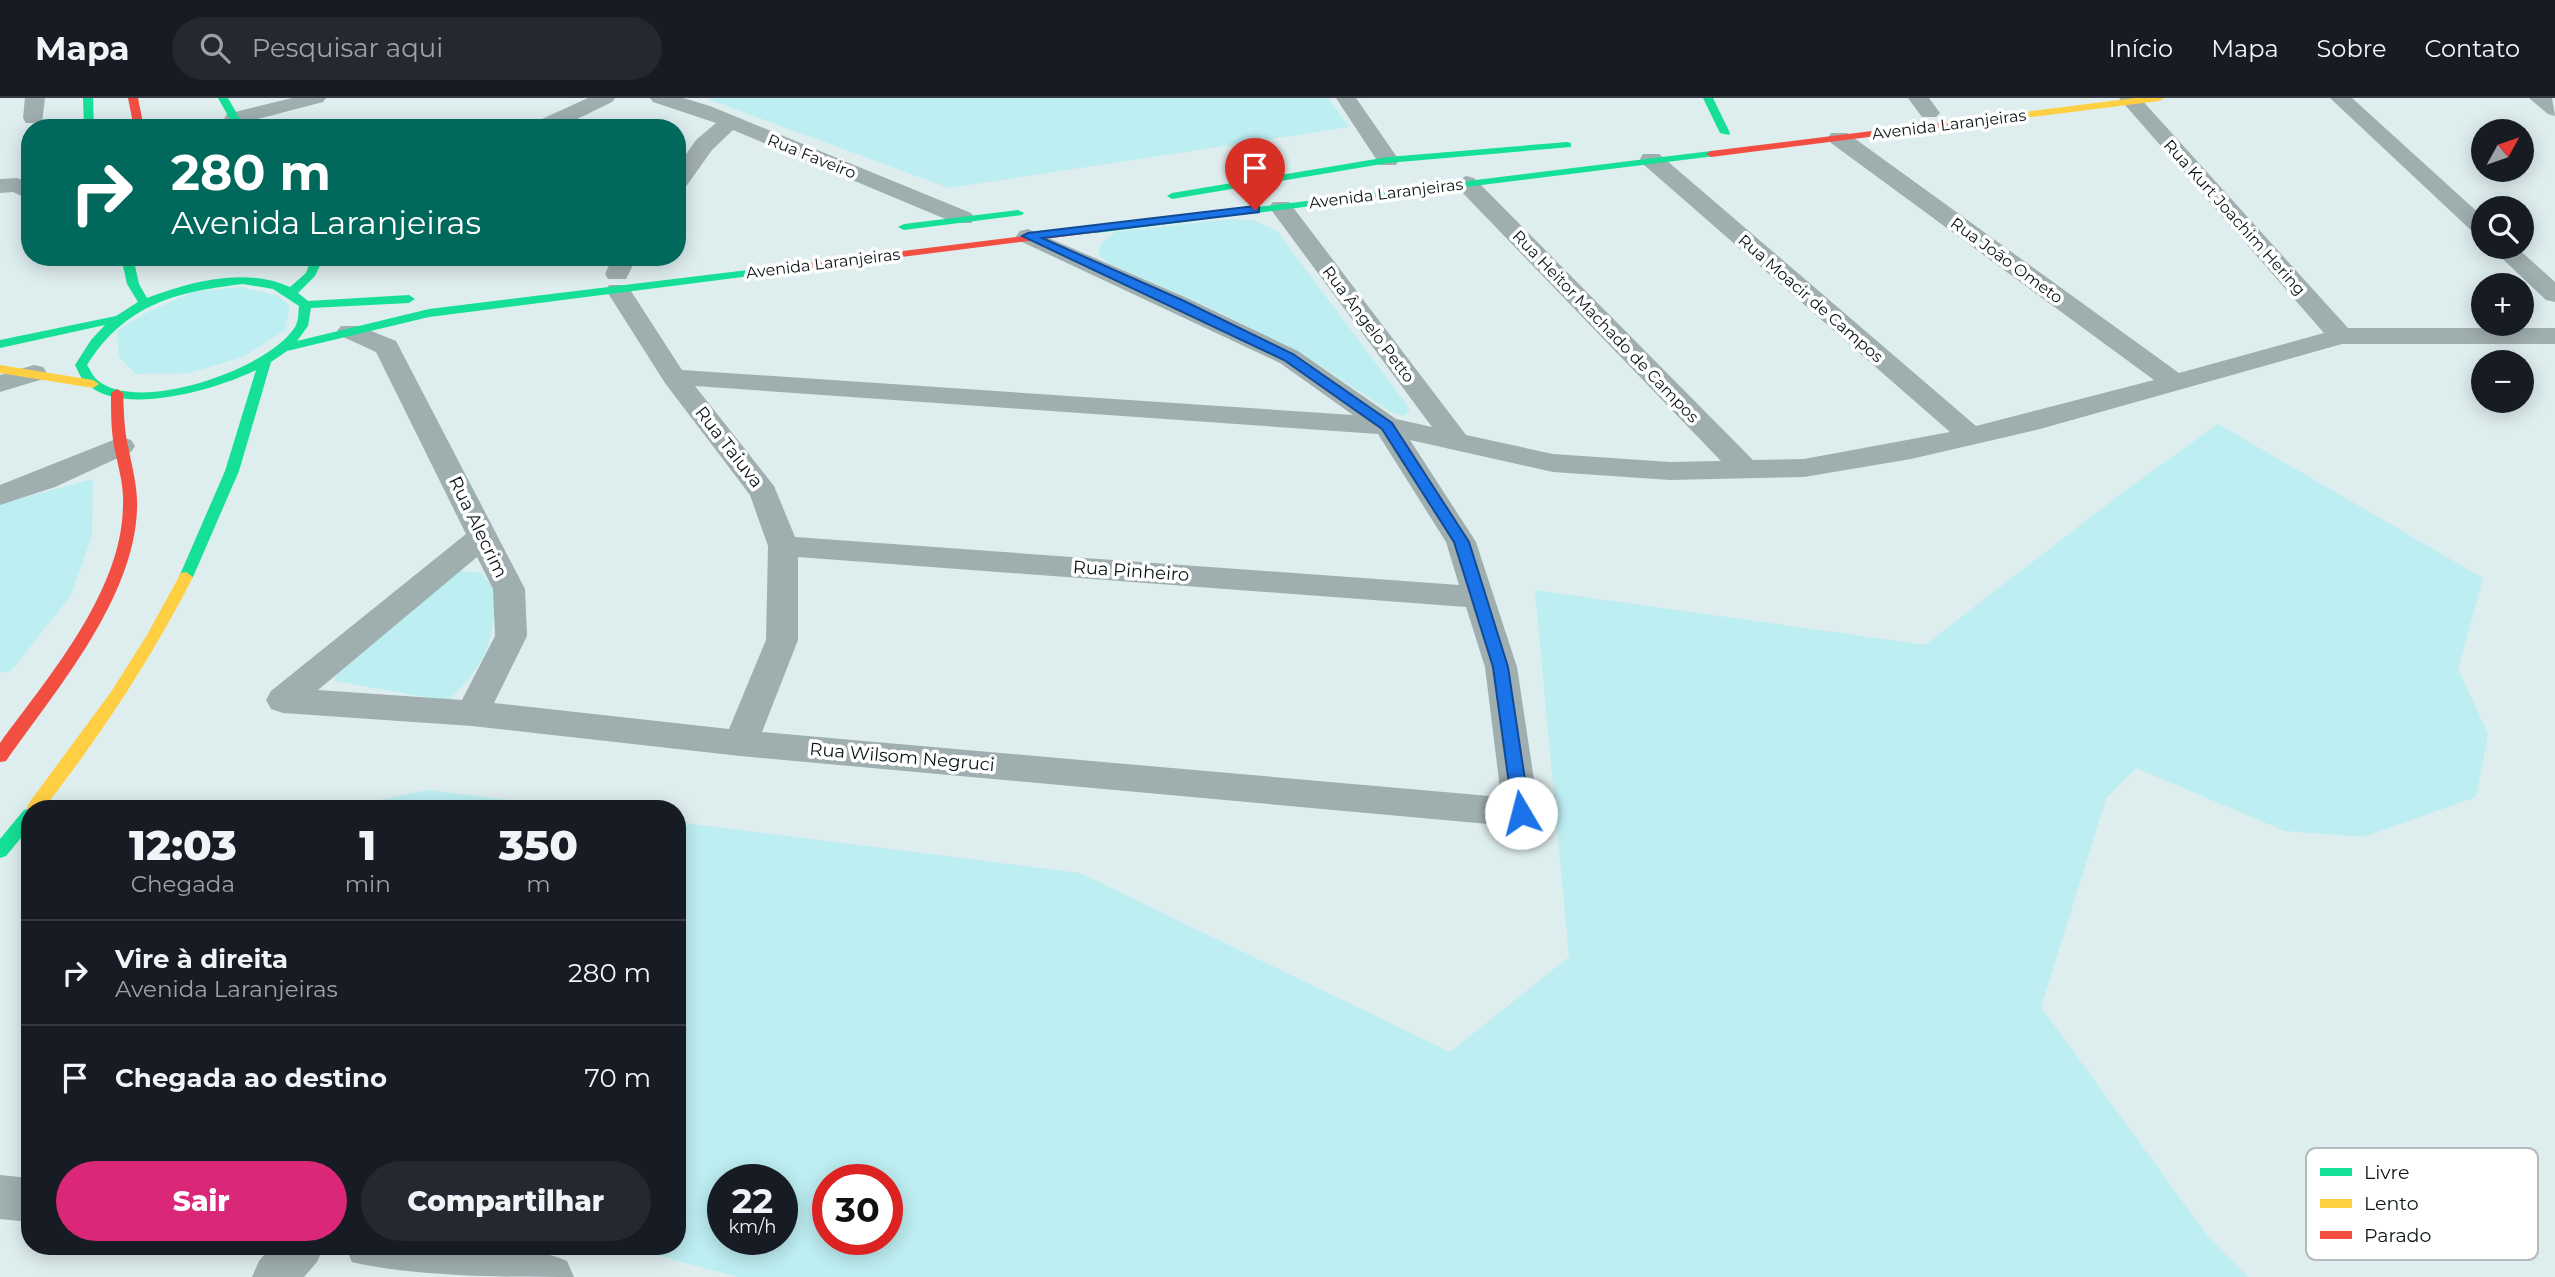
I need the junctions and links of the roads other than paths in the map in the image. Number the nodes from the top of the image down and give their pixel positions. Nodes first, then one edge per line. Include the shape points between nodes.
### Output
1 (133, 98) edge
2 (271, 98) edge
3 (316, 98) edge
4 (605, 98) edge
5 (660, 98) edge
6 (1346, 98) edge
7 (1708, 98) edge
8 (2046, 98) edge
9 (2159, 98) edge
10 (2340, 98) edge
11 (2539, 98) edge
12 (86, 100) edge
13 (2130, 100) edge
14 (1923, 105) edge
15 (2555, 110) edge
16 (232, 113) edge
17 (88, 119) edge
18 (137, 119) edge
19 (560, 119) edge
20 (729, 122) junction
21 (1829, 131) junction
22 (1725, 133) dead end
23 (1587, 144) dead end
24 (1422, 157) junction
25 (1651, 159) junction
26 (1388, 160) junction
27 (686, 170) edge
28 (1305, 172) junction
29 (1466, 183) junction
30 (4, 186) edge
31 (21, 188) edge
32 (1156, 198) dead end
33 (1281, 207) junction
34 (962, 218) junction
35 (2471, 218) edge
36 (1030, 224) junction
37 (894, 229) dead end
38 (2515, 259) edge
39 (129, 266) edge
40 (244, 266) edge
41 (314, 266) edge
42 (686, 266) edge
43 (686, 266) edge
44 (659, 267) dead end
45 (620, 274) edge
46 (271, 282) junction
47 (293, 291) junction
48 (2555, 295) edge
49 (144, 303) junction
50 (304, 305) junction
51 (410, 317) junction
52 (115, 319) junction
53 (350, 331) junction
54 (2341, 336) junction
55 (2555, 336) edge
56 (0, 344) edge
57 (387, 347) junction
58 (283, 348) junction
59 (265, 361) junction
60 (0, 369) edge
61 (34, 373) junction
62 (674, 377) junction
63 (2175, 382) junction
64 (0, 384) edge
65 (93, 384) junction
66 (117, 393) junction
67 (1387, 426) junction
68 (1971, 436) junction
69 (1457, 442) junction
70 (121, 446) junction
71 (1745, 469) junction
72 (0, 495) edge
73 (484, 536) junction
74 (783, 546) junction
75 (1479, 597) junction
76 (472, 713) junction
77 (740, 743) junction
78 (0, 757) edge
79 (41, 800) edge
80 (1521, 813) joint
81 (21, 826) edge
82 (0, 851) edge
83 (0, 1197) edge
84 (21, 1199) edge
85 (293, 1255) edge
86 (421, 1255) edge
87 (275, 1277) edge
88 (551, 1277) edge

1 - 18 main road
2 - 16 street
3 - 16 street
4 - 19 street
5 - 20 street, Rua Faveiro
6 - 26 street
7 - 22 main road
8 - 14 main road, Avenida Laranjeiras
9 - 13 main road, Avenida Laranjeiras
10 - 35 street
11 - 15 street
12 - 17 main road
13 - 21 main road, Avenida Laranjeiras
13 - 54 street, Rua Kurt Joachim Hering
14 - 21 main road, Avenida Laranjeiras
20 - 27 street
20 - 34 street, Rua Faveiro
21 - 25 main road, Avenida Laranjeiras
21 - 63 street, Rua João Ometo
23 - 24 main road, Avenida Laranjeiras
24 - 26 main road, Avenida Laranjeiras
24 - 29 main road
25 - 29 main road, Avenida Laranjeiras
25 - 68 street, Rua Moacir de Campos
26 - 28 main road, Avenida Laranjeiras
28 - 32 main road, Avenida Laranjeiras
28 - 33 main road via 1269,189 1269,197
29 - 33 main road, Avenida Laranjeiras
29 - 71 street, Rua Heitor Machado de Campos
30 - 31 street
33 - 36 main road, Avenida Laranjeiras
33 - 69 street, Rua Ângelo Petto
34 - 36 main road, Avenida Laranjeiras
34 - 37 main road, Avenida Laranjeiras
36 - 43 main road, Avenida Laranjeiras
36 - 67 street via 1289,357
38 - 48 street
39 - 49 main road
40 - 46 main road
41 - 47 main road
42 - 45 main road, Avenida Laranjeiras
44 - 45 main road, Avenida Laranjeiras
45 - 50 main road, Avenida Laranjeiras via 412,299
45 - 51 main road, Avenida Laranjeiras
45 - 62 street, Rua Taiuva
46 - 47 main road
46 - 49 main road via 211,283
47 - 50 main road
49 - 52 main road
50 - 58 main road via 302,325
51 - 53 main road, Avenida Laranjeiras
51 - 57 street
52 - 56 main road
52 - 65 main road via 90,342 81,365
53 - 57 street
53 - 58 main road, Avenida Laranjeiras
54 - 55 street
54 - 63 street
57 - 73 street, Rua Alecrim
58 - 59 main road
59 - 66 main road via 190,390
59 - 79 main road via 237,468 163,619 99,724
60 - 61 main road
61 - 64 street
61 - 65 main road
62 - 67 street
62 - 74 street, Rua Taiuva via 764,492
63 - 68 street
65 - 66 main road
66 - 70 main road
67 - 69 street
67 - 75 street via 1461,542
68 - 71 street via 1804,468
69 - 71 street via 1553,463 1670,471
70 - 72 street
70 - 78 main road via 130,477 117,572 71,652
73 - 76 street, Rua Alecrim via 509,589 510,636
73 - 76 street, Rua Wilsom Negruci via 283,700
74 - 75 street, Rua Pinheiro
74 - 77 street, Rua Taiuva via 782,640
75 - 80 street via 1501,667
76 - 77 street, Rua Wilsom Negruci
77 - 80 street, Rua Wilsom Negruci
81 - 82 main road
83 - 84 street
85 - 87 street
86 - 88 street

